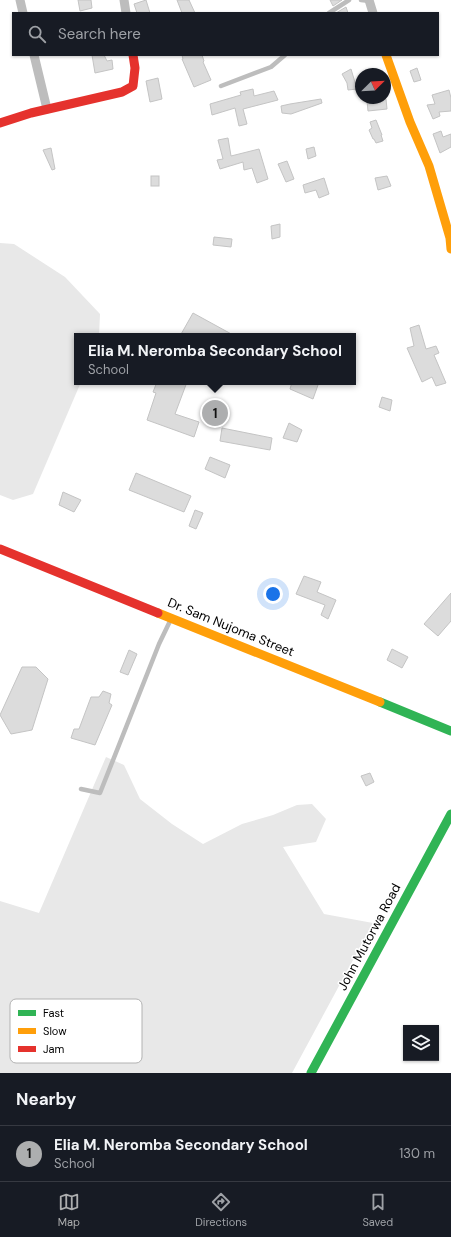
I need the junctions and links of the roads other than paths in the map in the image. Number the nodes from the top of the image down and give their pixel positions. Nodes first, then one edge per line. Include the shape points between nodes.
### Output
1 (20, 0) edge
2 (124, 0) edge
3 (349, 0) edge
4 (368, 0) edge
5 (23, 12) edge
6 (126, 12) edge
7 (331, 12) edge
8 (373, 12) edge
9 (34, 56) edge
10 (133, 56) edge
11 (284, 56) edge
12 (386, 56) edge
13 (221, 86) dead end
14 (47, 109) junction
15 (0, 123) edge
16 (451, 249) edge
17 (0, 549) edge
18 (172, 618) junction
19 (451, 731) edge
20 (81, 789) dead end
21 (451, 815) edge
22 (310, 1073) edge

1 - 5 street
2 - 6 street
3 - 7 lane
4 - 8 street
9 - 14 street
10 - 14 street via 133,86 122,92
11 - 13 lane via 271,67
12 - 16 street via 429,166
14 - 15 street
17 - 18 street, Dr. Sam Nujoma Street
18 - 19 street, Dr. Sam Nujoma Street
18 - 20 lane via 159,644 100,793
21 - 22 street, John Mutorwa Road

